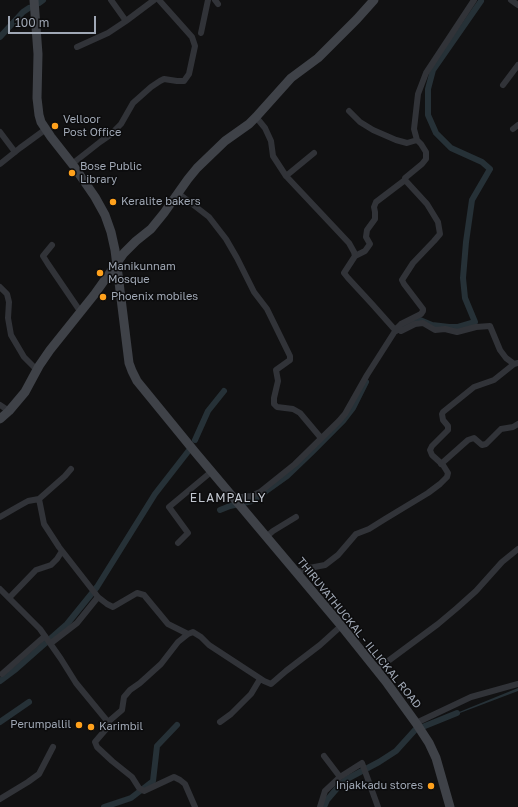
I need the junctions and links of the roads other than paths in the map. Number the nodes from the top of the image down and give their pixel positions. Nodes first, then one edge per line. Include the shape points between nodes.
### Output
1 (34, 0) edge
2 (111, 0) edge
3 (154, 0) edge
4 (158, 0) edge
5 (208, 0) edge
6 (374, 0) edge
7 (474, 0) edge
8 (511, 0) edge
9 (518, 5) edge
10 (126, 21) junction
11 (201, 33) dead end
12 (77, 47) dead end
13 (518, 65) edge
14 (503, 85) dead end
15 (348, 112) dead end
16 (256, 117) junction
17 (46, 129) junction
18 (0, 132) edge
19 (417, 140) junction
20 (15, 152) junction
21 (314, 153) dead end
22 (0, 164) edge
23 (72, 164) junction
24 (286, 176) junction
25 (405, 180) junction
26 (178, 193) junction
27 (52, 245) dead end
28 (355, 256) junction
29 (116, 263) junction
30 (0, 287) edge
31 (80, 311) junction
32 (398, 330) junction
33 (516, 363) edge
34 (37, 370) junction
35 (0, 405) edge
36 (9, 411) junction
37 (0, 419) edge
38 (518, 424) edge
39 (321, 438) junction
40 (441, 464) junction
41 (71, 469) dead end
42 (211, 472) junction
43 (39, 499) junction
44 (236, 502) junction
45 (0, 517) edge
46 (296, 517) dead end
47 (266, 537) junction
48 (178, 543) dead end
49 (518, 549) edge
50 (62, 551) junction
51 (297, 573) junction
52 (0, 589) edge
53 (95, 593) junction
54 (8, 598) junction
55 (341, 626) junction
56 (188, 634) junction
57 (45, 636) junction
58 (51, 644) junction
59 (376, 670) junction
60 (2, 674) dead end
61 (260, 679) junction
62 (518, 684) edge
63 (108, 722) junction
64 (220, 722) dead end
65 (418, 726) junction
66 (53, 747) dead end
67 (324, 756) dead end
68 (340, 777) junction
69 (0, 799) edge
70 (195, 807) edge
71 (320, 807) edge
72 (378, 807) edge
73 (450, 807) edge

1 - 17 main road, THIRUVATHUCKAL - ILLICKAL ROAD via 38,108 41,122
2 - 10 street
3 - 10 street
4 - 23 street via 192,37 195,46 189,74 184,81 164,80 150,87 133,103 116,129
5 - 11 street
6 - 16 main road via 318,58 291,78
7 - 19 street via 426,73 418,94 414,129
8 - 9 street
10 - 12 street via 108,33
13 - 14 street
15 - 19 street via 373,130 396,140 407,143
16 - 24 street via 265,128 271,142 272,156
16 - 26 main road via 225,140 197,168
17 - 20 street
17 - 23 main road, THIRUVATHUCKAL - ILLICKAL ROAD
18 - 20 street
19 - 25 street via 426,152 426,159
20 - 22 street
21 - 24 street
23 - 29 main road, THIRUVATHUCKAL - ILLICKAL ROAD via 105,215 111,232
24 - 28 street via 348,243
25 - 28 street via 376,202 375,219 367,230 366,237 370,244
25 - 32 street via 438,222 440,234 402,280 423,311 401,324
26 - 29 main road via 151,229
26 - 39 street via 209,217 226,239 254,292 267,309 290,356 288,362 276,370 278,381 274,404 300,413
27 - 31 street via 43,256
28 - 32 street via 344,272
29 - 31 main road
29 - 42 main road, THIRUVATHUCKAL - ILLICKAL ROAD via 132,372
30 - 34 street via 7,294 9,302 11,335 24,357
31 - 34 main road
32 - 33 street via 423,323 435,330 457,332 490,326 500,350 506,358
32 - 39 street via 367,375 345,414
33 - 40 street via 494,380 474,387 443,412 443,420 448,430 430,450
34 - 36 main road via 25,392
35 - 36 street
36 - 37 main road
38 - 40 street via 501,429 486,444 482,445 474,438 468,440
39 - 44 street via 295,464 260,492
40 - 51 street via 448,477 440,484 356,534 338,555 325,565
41 - 43 street
42 - 44 main road, THIRUVATHUCKAL - ILLICKAL ROAD
42 - 48 street via 169,507 188,532
43 - 45 street via 23,503
43 - 50 street via 44,524
44 - 47 main road, THIRUVATHUCKAL - ILLICKAL ROAD
46 - 47 street
47 - 51 main road, THIRUVATHUCKAL - ILLICKAL ROAD
49 - 59 street via 457,608
50 - 53 street
50 - 54 street via 57,559 50,565 36,570
51 - 55 main road, THIRUVATHUCKAL - ILLICKAL ROAD
52 - 54 street
53 - 56 street via 113,607 137,593 144,595 168,624
53 - 58 street via 77,623
54 - 57 street
55 - 59 main road, THIRUVATHUCKAL - ILLICKAL ROAD
55 - 61 street via 271,684
56 - 61 street via 193,632 201,637
56 - 63 street via 178,642 161,664 130,690 124,697 122,710
57 - 58 street
57 - 60 street
58 - 63 street via 76,683
59 - 65 main road, THIRUVATHUCKAL - ILLICKAL ROAD
61 - 64 street via 251,694
62 - 65 street via 471,697
63 - 70 street via 107,728 95,742 97,747 132,777 144,791 174,777 180,780 185,784
65 - 73 main road, THIRUVATHUCKAL - ILLICKAL ROAD via 436,758
66 - 69 street via 39,774
67 - 68 street
68 - 71 street via 325,791
68 - 72 street via 362,763

